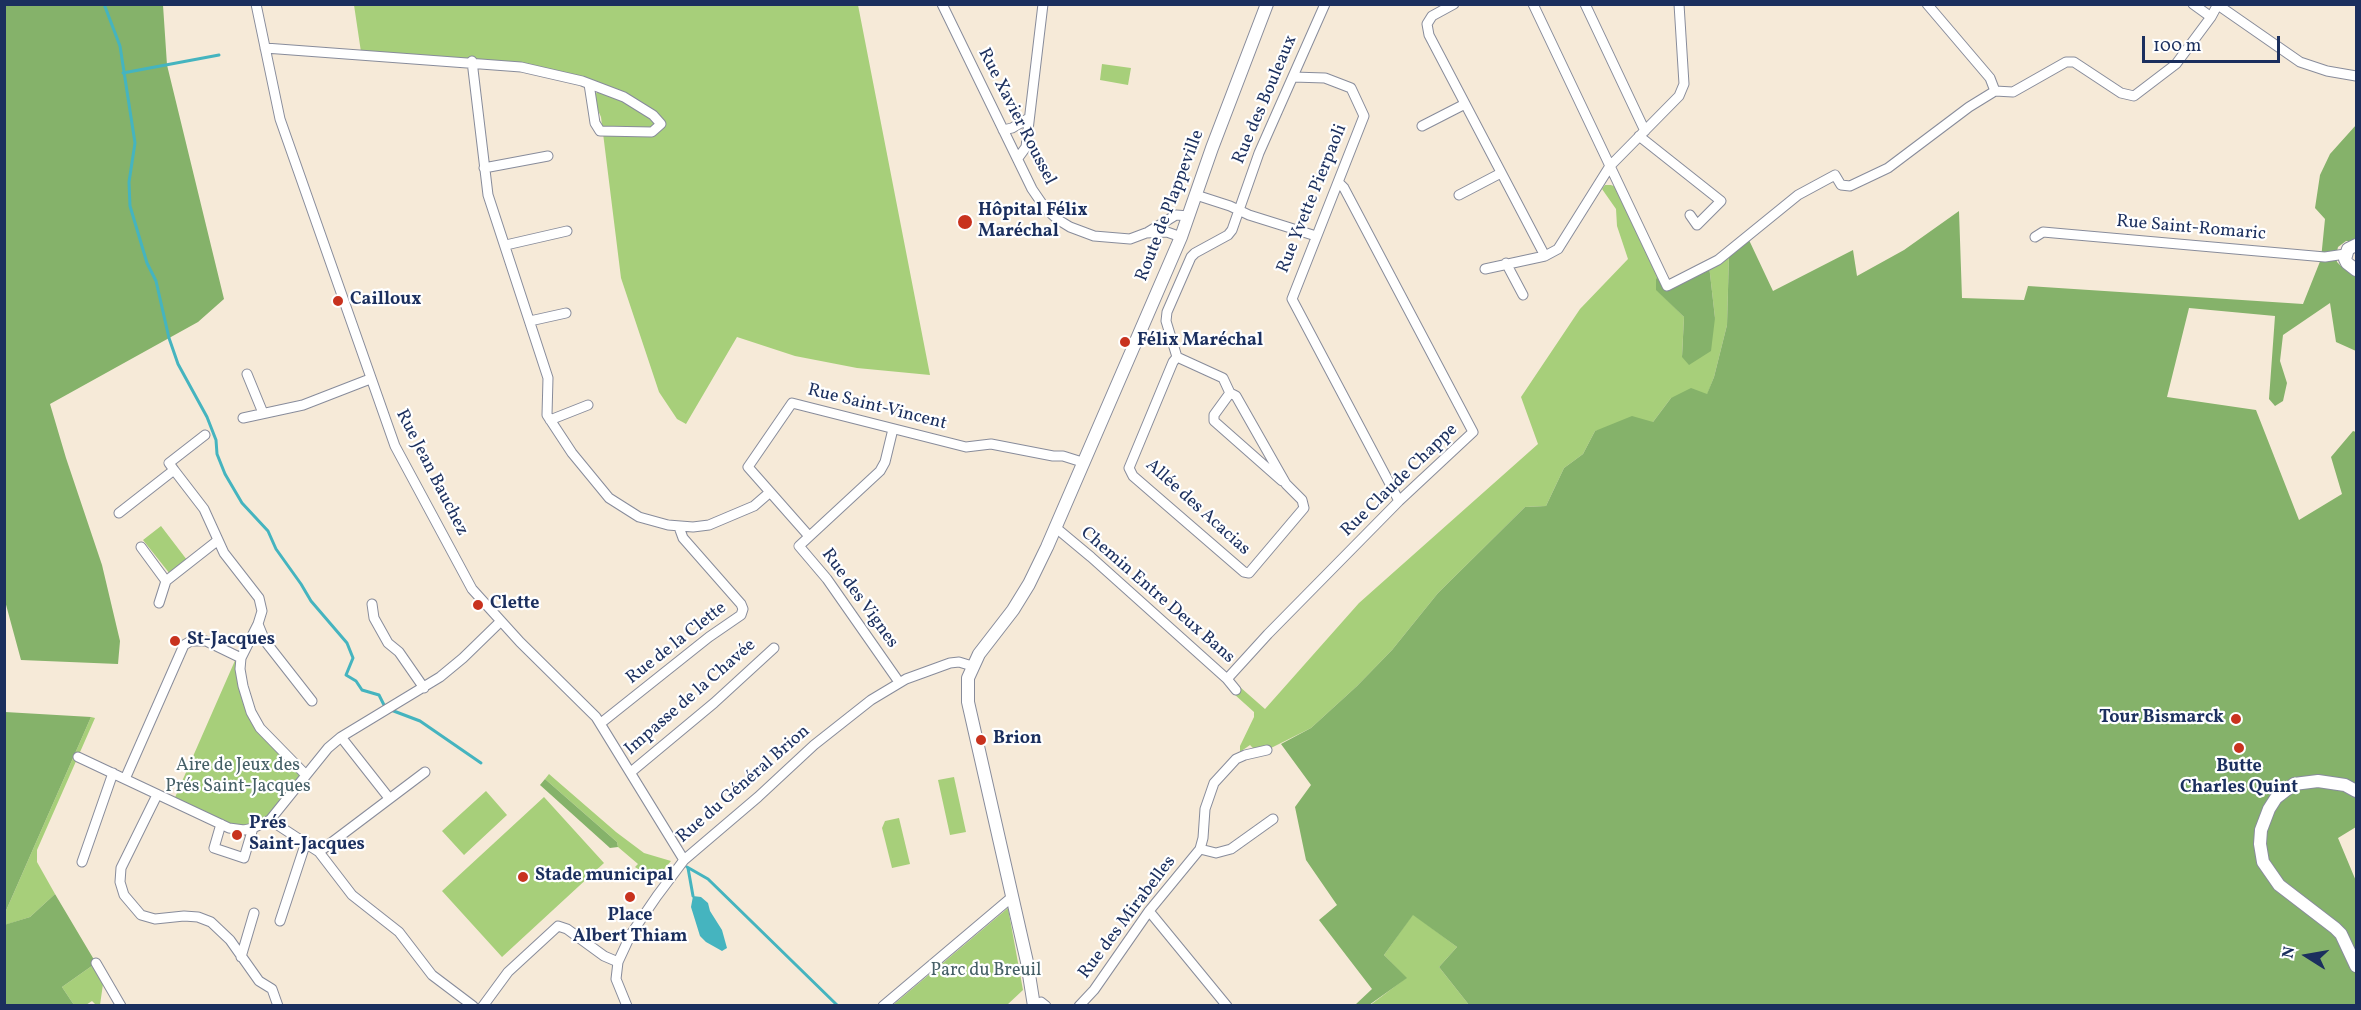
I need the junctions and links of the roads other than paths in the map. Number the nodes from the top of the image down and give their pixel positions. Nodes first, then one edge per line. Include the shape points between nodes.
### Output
1 (256, 4) edge
2 (942, 4) edge
3 (1043, 4) edge
4 (1267, 4) edge
5 (1325, 4) edge
6 (1454, 4) edge
7 (1533, 4) edge
8 (1585, 4) edge
9 (1679, 4) edge
10 (1927, 4) edge
11 (2193, 4) edge
12 (2218, 5) edge
13 (2211, 17) junction
14 (265, 48) junction
15 (472, 62) junction
16 (2356, 76) edge
17 (1293, 77) junction
18 (589, 84) junction
19 (1995, 91) junction
20 (1465, 104) junction
21 (1029, 118) junction
22 (1422, 126) dead end
23 (1003, 130) junction
24 (1642, 133) junction
25 (548, 156) dead end
26 (1018, 158) junction
27 (1610, 166) junction
28 (484, 168) junction
29 (1501, 173) junction
30 (1339, 183) junction
31 (1196, 195) junction
32 (1459, 195) dead end
33 (1239, 210) junction
34 (1690, 215) dead end
35 (1189, 216) junction
36 (567, 231) dead end
37 (1146, 233) junction
38 (1316, 236) junction
39 (1181, 237) junction
40 (2035, 237) dead end
41 (506, 245) junction
42 (2356, 245) edge
43 (2345, 254) junction
44 (1545, 256) junction
45 (1506, 263) junction
46 (1485, 269) dead end
47 (2356, 270) edge
48 (1523, 295) dead end
49 (566, 314) dead end
50 (530, 321) junction
51 (1177, 357) junction
52 (247, 374) dead end
53 (370, 380) junction
54 (1230, 393) junction
55 (588, 405) dead end
56 (263, 413) junction
57 (243, 418) dead end
58 (550, 420) junction
59 (893, 429) junction
60 (205, 435) dead end
61 (1083, 462) junction
62 (174, 470) junction
63 (1286, 484) junction
64 (769, 493) junction
65 (1399, 501) junction
66 (119, 513) dead end
67 (680, 527) junction
68 (1055, 527) junction
69 (808, 535) junction
70 (217, 541) junction
71 (141, 547) dead end
72 (166, 580) junction
73 (159, 603) dead end
74 (372, 604) dead end
75 (501, 621) junction
76 (258, 624) junction
77 (774, 648) dead end
78 (242, 658) junction
79 (972, 666) junction
80 (1227, 679) junction
81 (899, 682) junction
82 (424, 688) junction
83 (1236, 690) dead end
84 (312, 701) dead end
85 (601, 723) junction
86 (341, 737) junction
87 (1267, 750) dead end
88 (78, 757) dead end
89 (424, 772) dead end
90 (631, 772) junction
91 (113, 773) junction
92 (306, 775) junction
93 (125, 779) junction
94 (2356, 791) edge
95 (157, 795) junction
96 (389, 798) junction
97 (1273, 819) dead end
98 (270, 820) junction
99 (221, 824) junction
100 (253, 828) junction
101 (306, 842) junction
102 (1200, 849) junction
103 (319, 852) junction
104 (684, 860) junction
105 (82, 862) dead end
106 (1012, 897) junction
107 (1149, 911) junction
108 (254, 913) dead end
109 (280, 921) dead end
110 (242, 957) junction
111 (618, 962) junction
112 (96, 963) dead end
113 (2356, 966) edge
114 (121, 1005) edge
115 (278, 1005) edge
116 (473, 1005) edge
117 (483, 1005) edge
118 (627, 1005) edge
119 (884, 1005) edge
120 (1038, 1005) edge
121 (1079, 1005) edge
122 (1227, 1005) edge

1 - 14 street, Rue Jean Bauchez
2 - 23 street, Rue Xavier Roussel
3 - 21 street
4 - 31 street, Route de Plappeville
5 - 17 street, Rue des Bouleaux
6 - 20 street via 1432,16 1427,24
7 - 27 street
8 - 24 street
9 - 24 street via 1684,84 1679,96
10 - 19 street via 1990,78
11 - 13 street
12 - 13 street
12 - 16 street via 2300,62
13 - 19 street via 2176,64 2134,96 2121,93 2074,62 2066,62 2013,92
14 - 15 street
14 - 53 street, Rue Jean Bauchez via 280,119
15 - 18 street via 521,66
15 - 28 street
17 - 30 street, Rue Yvette Pierpaoli via 1325,78 1350,88 1364,116
17 - 33 street, Rue des Bouleaux
18 - 18 street via 624,97 662,124 651,132 600,131 595,123
19 - 27 street via 1888,168 1850,186 1841,184 1835,175 1798,195 1718,260 1667,286
20 - 22 street
20 - 29 street
21 - 23 street
21 - 26 street via 1026,147
23 - 26 street, Rue Xavier Roussel
24 - 27 street
24 - 34 street via 1721,201 1697,225
25 - 28 street
26 - 37 street, Rue Xavier Roussel via 1045,208 1070,227 1112,239 1130,239
27 - 44 street via 1558,249
28 - 41 street via 488,195
29 - 32 street
29 - 44 street
30 - 38 street, Rue Yvette Pierpaoli
30 - 65 street, Rue Claude Chappe via 1473,432
31 - 33 street
31 - 35 street, Route de Plappeville
33 - 38 street
33 - 51 street via 1228,236 1191,257 1167,312
35 - 37 street, Rue Xavier Roussel via 1176,215
35 - 39 street, Route de Plappeville
36 - 41 street
37 - 39 street, Rue Xavier Roussel via 1167,232
38 - 65 street, Rue Yvette Pierpaoli via 1292,298
39 - 61 street, Route de Plappeville
40 - 43 street, Rue Saint-Romaric via 2043,232 2325,257
41 - 50 street
42 - 43 street
43 - 47 street via 2347,263
44 - 45 street
45 - 46 street
45 - 48 street
49 - 50 street
50 - 58 street via 548,378 546,410
51 - 54 street, Allée des Acacias via 1224,378
51 - 63 street, Allée des Acacias via 1131,460 1133,476 1246,573 1251,572 1304,507
52 - 56 street
53 - 56 street via 303,405
53 - 75 street, Rue Jean Bauchez via 395,446 420,494 472,589
54 - 63 street, Allée des Acacias via 1236,396
54 - 63 street, Allée des Acacias via 1214,421
55 - 58 street
56 - 57 street
58 - 67 street via 609,498 639,517
59 - 61 street, Rue Saint-Vincent via 966,447 991,444
59 - 64 street, Rue Saint-Vincent via 792,403 748,467
59 - 69 street, Rue des Vignes via 880,471
60 - 62 street via 169,463
61 - 68 street, Route de Plappeville
62 - 66 street
62 - 70 street via 204,509
64 - 67 street via 754,506 709,525
64 - 69 street, Rue Saint-Vincent
65 - 80 street, Rue Claude Chappe
67 - 85 street, Rue de la Clette via 683,538 741,604 741,615
68 - 79 street, Route de Plappeville via 1029,584
68 - 80 street, Chemin Entre Deux Bans
69 - 81 street, Rue des Vignes via 799,546 827,579
70 - 72 street
70 - 76 street via 259,598 262,611
71 - 72 street
72 - 73 street
74 - 82 street via 374,618 388,643
75 - 82 street
75 - 85 street, Rue Jean Bauchez
76 - 78 street
76 - 84 street via 266,641
77 - 90 street, Impasse de la Chavée
78 - 92 street via 240,669 251,712 260,728
78 - 93 street via 206,641 184,645
79 - 81 street, Rue du Général Brion via 950,663
79 - 106 street via 968,702
80 - 83 street, Chemin Entre Deux Bans
81 - 104 street, Rue du Général Brion via 848,717
82 - 86 street
85 - 90 street, Rue Jean Bauchez
86 - 92 street
86 - 96 street
87 - 102 street, Rue des Mirabelles via 1245,754 1220,775 1208,795
88 - 91 street
89 - 96 street
90 - 104 street, Rue Jean Bauchez
91 - 93 street
91 - 105 street
92 - 98 street
93 - 95 street
94 - 113 street via 2325,782 2294,784 2269,808 2260,844 2263,862 2279,885 2341,934
95 - 99 street
95 - 110 street via 121,868 124,895 141,915 155,919 191,916 211,922
96 - 103 street
97 - 102 street, Rue des Mirabelles via 1231,849 1216,853
98 - 100 street
98 - 101 street
99 - 100 street via 236,830
99 - 100 street via 214,848 244,858
101 - 103 street
101 - 109 street
102 - 107 street, Rue des Mirabelles
103 - 116 street via 352,895 399,932 432,975
104 - 111 street, Rue du Général Brion via 632,934
106 - 119 street
106 - 120 street
107 - 121 street, Rue des Mirabelles via 1094,990
107 - 122 street
108 - 110 street
110 - 115 street via 259,981 272,989
111 - 117 street via 558,926 508,972
111 - 118 street via 616,979
112 - 114 street

